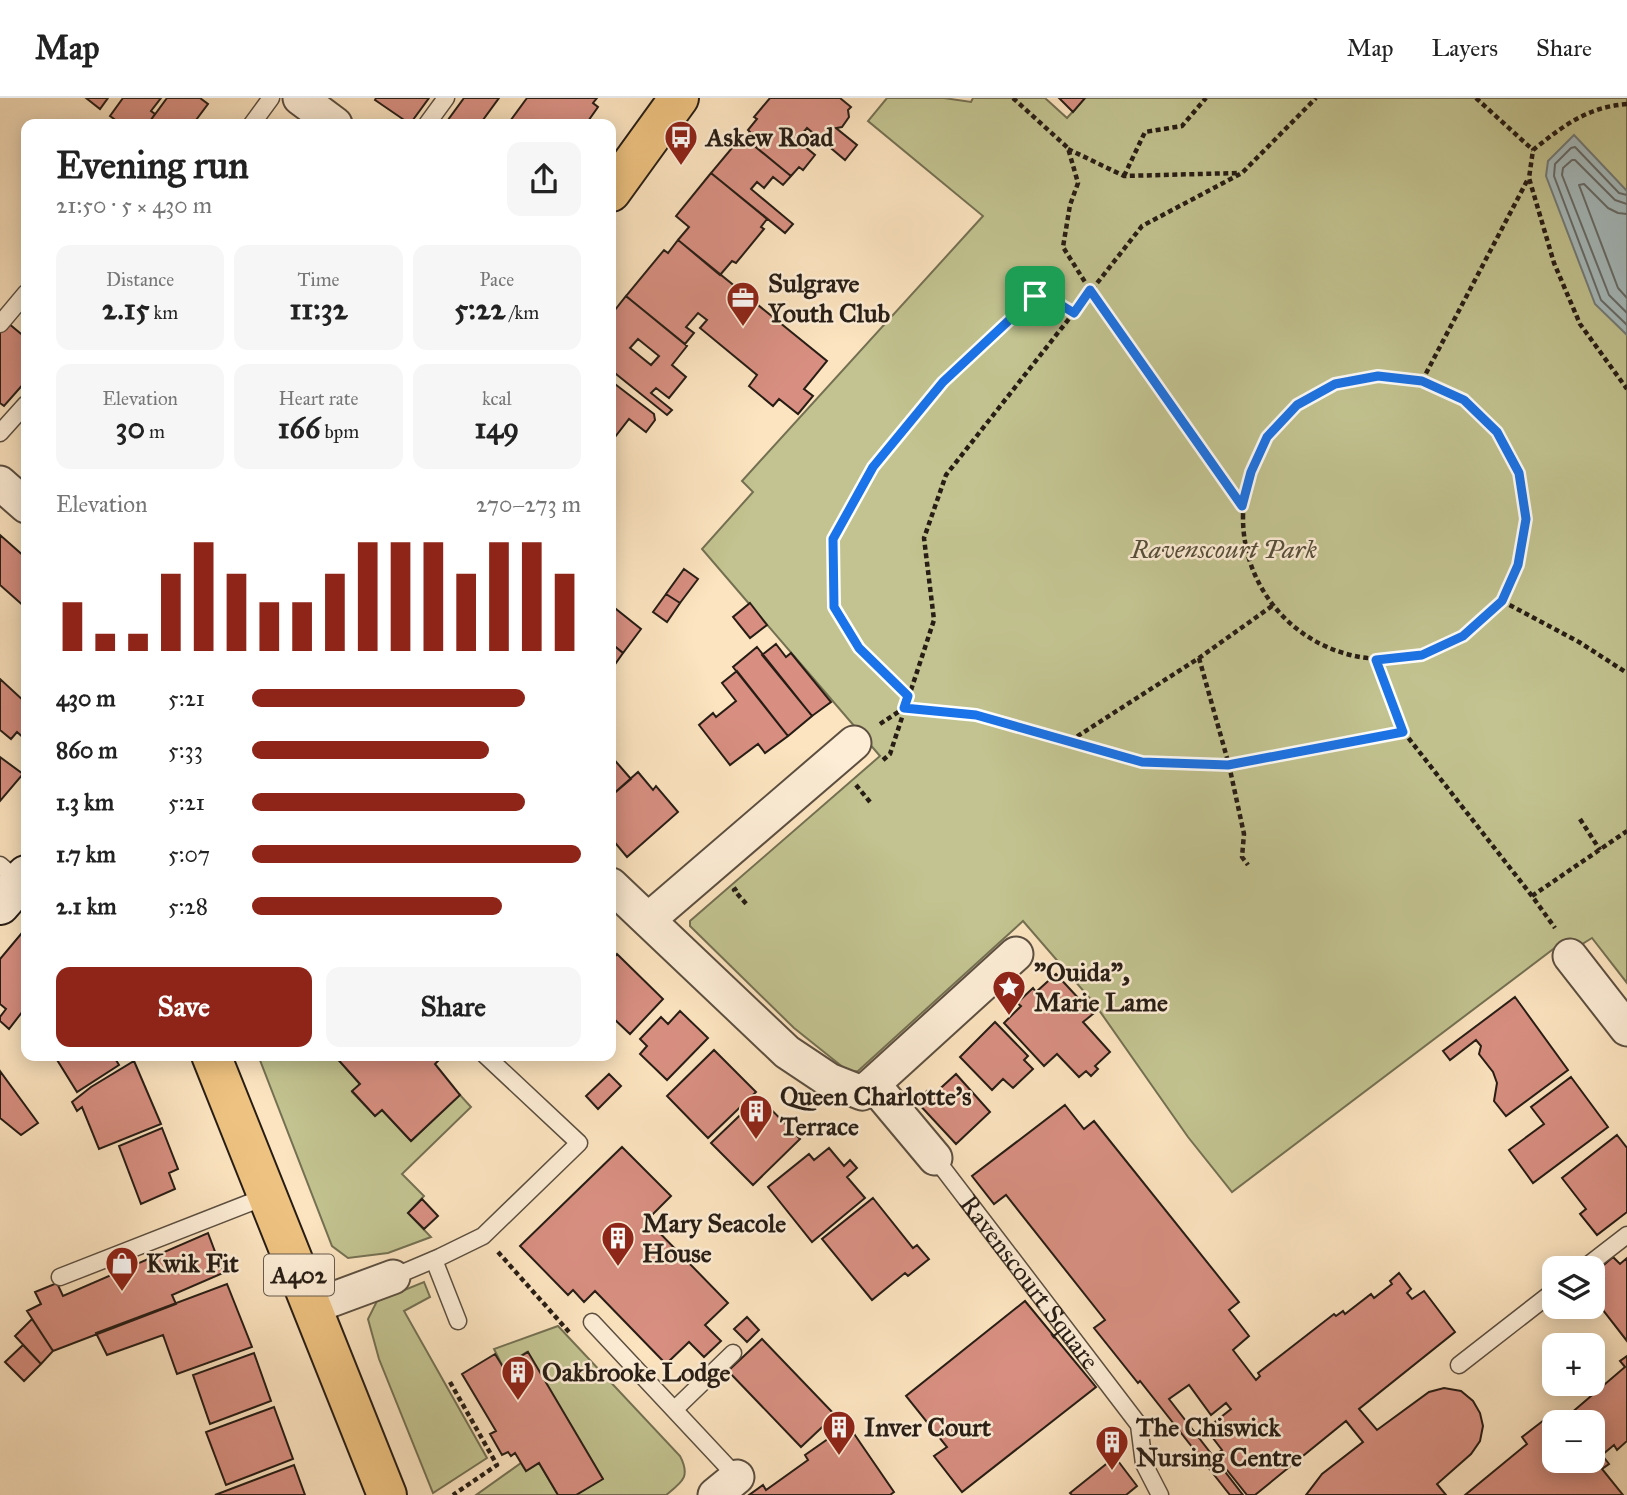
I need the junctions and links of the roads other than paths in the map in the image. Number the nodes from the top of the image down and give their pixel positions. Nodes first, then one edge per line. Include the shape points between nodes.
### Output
1 (271, 98) edge
2 (300, 98) edge
3 (446, 98) edge
4 (679, 98) edge
5 (256, 119) edge
6 (328, 119) edge
7 (431, 119) edge
8 (616, 185) edge
9 (21, 299) edge
10 (0, 324) edge
11 (21, 410) edge
12 (0, 433) edge
13 (0, 483) edge
14 (21, 502) edge
15 (854, 743) road end
16 (616, 891) edge
17 (648, 920) junction
18 (1016, 954) dead end
19 (1570, 956) road end
20 (1627, 1029) edge
21 (213, 1061) edge
22 (491, 1061) edge
23 (873, 1084) junction
24 (935, 1158) joint
25 (267, 1196) junction
26 (1627, 1235) edge
27 (1600, 1256) edge
28 (434, 1260) junction
29 (60, 1277) dead end
30 (393, 1277) joint
31 (1542, 1300) edge
32 (312, 1307) junction
33 (458, 1321) dead end
34 (592, 1322) dead end
35 (733, 1353) dead end
36 (1460, 1364) dead end
37 (675, 1409) junction
38 (726, 1486) edge
39 (387, 1495) edge
40 (1160, 1495) edge

1 - 5 lane
2 - 6 street
3 - 7 lane
4 - 8 main road
9 - 10 lane
11 - 12 lane
13 - 14 street
15 - 17 street
16 - 17 street
17 - 23 street via 787,1052 829,1080 862,1093
18 - 23 street
19 - 20 street
21 - 25 main road, A402
22 - 28 lane via 579,1143 483,1236
23 - 24 street, Ravenscourt Square
24 - 40 lane, Ravenscourt Square via 1139,1425 1144,1464
25 - 29 lane
25 - 32 main road, A402
26 - 27 lane
28 - 30 lane
28 - 33 lane
30 - 32 street
31 - 36 lane
32 - 39 main road, A402
34 - 37 lane
35 - 37 lane
37 - 38 lane

